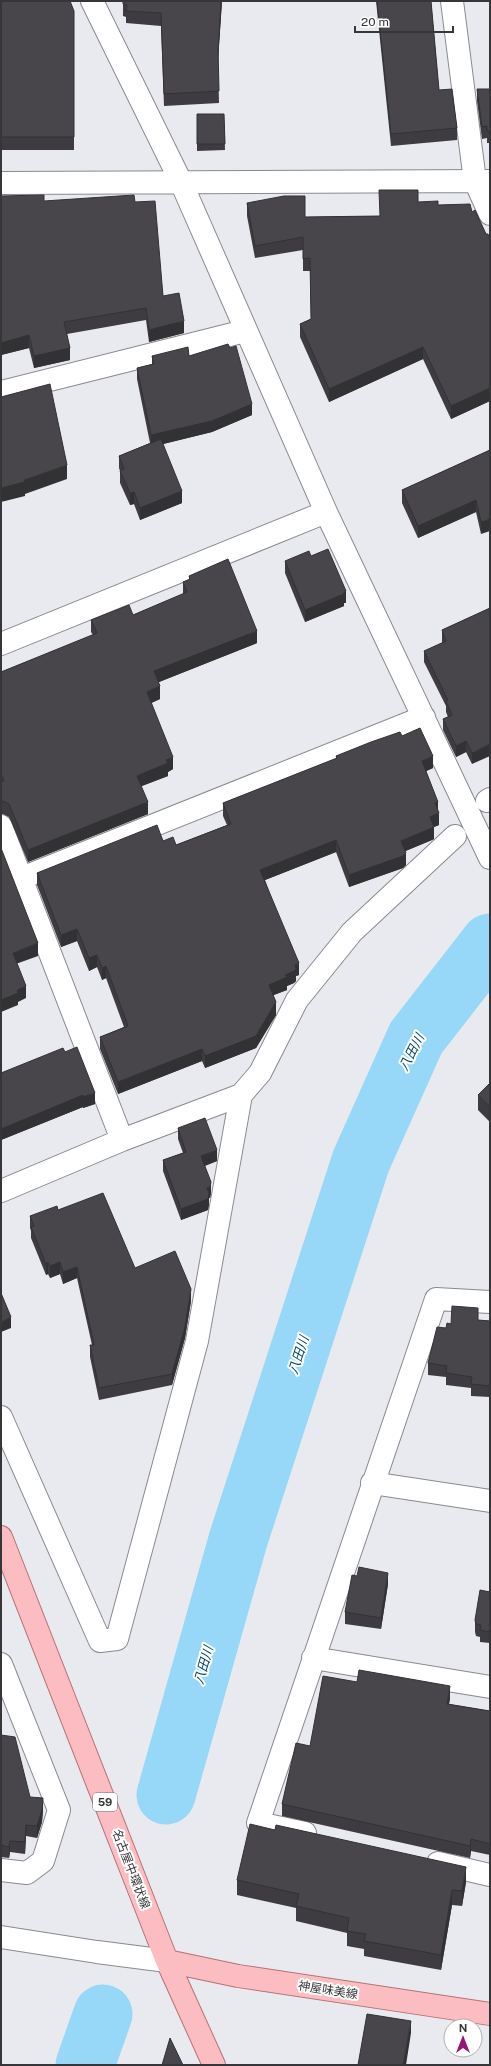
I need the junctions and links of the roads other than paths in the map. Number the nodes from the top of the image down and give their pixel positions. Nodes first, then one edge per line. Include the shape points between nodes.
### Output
1 (92, 1) edge
2 (452, 1) edge
3 (482, 181) edge
4 (181, 182) junction
5 (1, 183) edge
6 (490, 214) edge
7 (245, 331) junction
8 (1, 392) edge
9 (326, 512) junction
10 (1, 644) edge
11 (424, 717) junction
12 (1, 826) edge
13 (455, 836) dead end
14 (490, 858) edge
15 (22, 878) junction
16 (241, 1095) junction
17 (122, 1140) junction
18 (1, 1192) edge
19 (490, 1302) edge
20 (1, 1417) edge
21 (372, 1484) junction
22 (490, 1500) edge
23 (1, 1537) edge
24 (313, 1658) junction
25 (1, 1664) edge
26 (490, 1687) edge
27 (328, 1838) edge
28 (420, 1859) edge
29 (1, 1870) edge
30 (490, 1875) edge
31 (1, 1937) edge
32 (167, 1961) junction
33 (490, 2014) edge
34 (214, 2065) edge

1 - 4 street
2 - 3 street
3 - 4 street
3 - 6 street
4 - 5 street
4 - 7 street
7 - 8 street
7 - 9 street
9 - 10 street
9 - 11 street
11 - 14 street
11 - 15 street
12 - 15 street
13 - 16 street via 352,932 297,1000 260,1073
15 - 17 street
16 - 17 street
16 - 20 street via 197,1341 117,1639 100,1641
17 - 18 street
19 - 21 street via 436,1299
21 - 22 street
21 - 24 street
23 - 32 main road, 名古屋中環状線 / 59
24 - 26 street
24 - 27 street via 258,1823
25 - 29 street via 59,1810 43,1861 27,1873
28 - 30 street
31 - 32 street
32 - 33 main road, 神屋味美線 via 238,1976
32 - 34 main road, 名古屋中環状線 / 59

